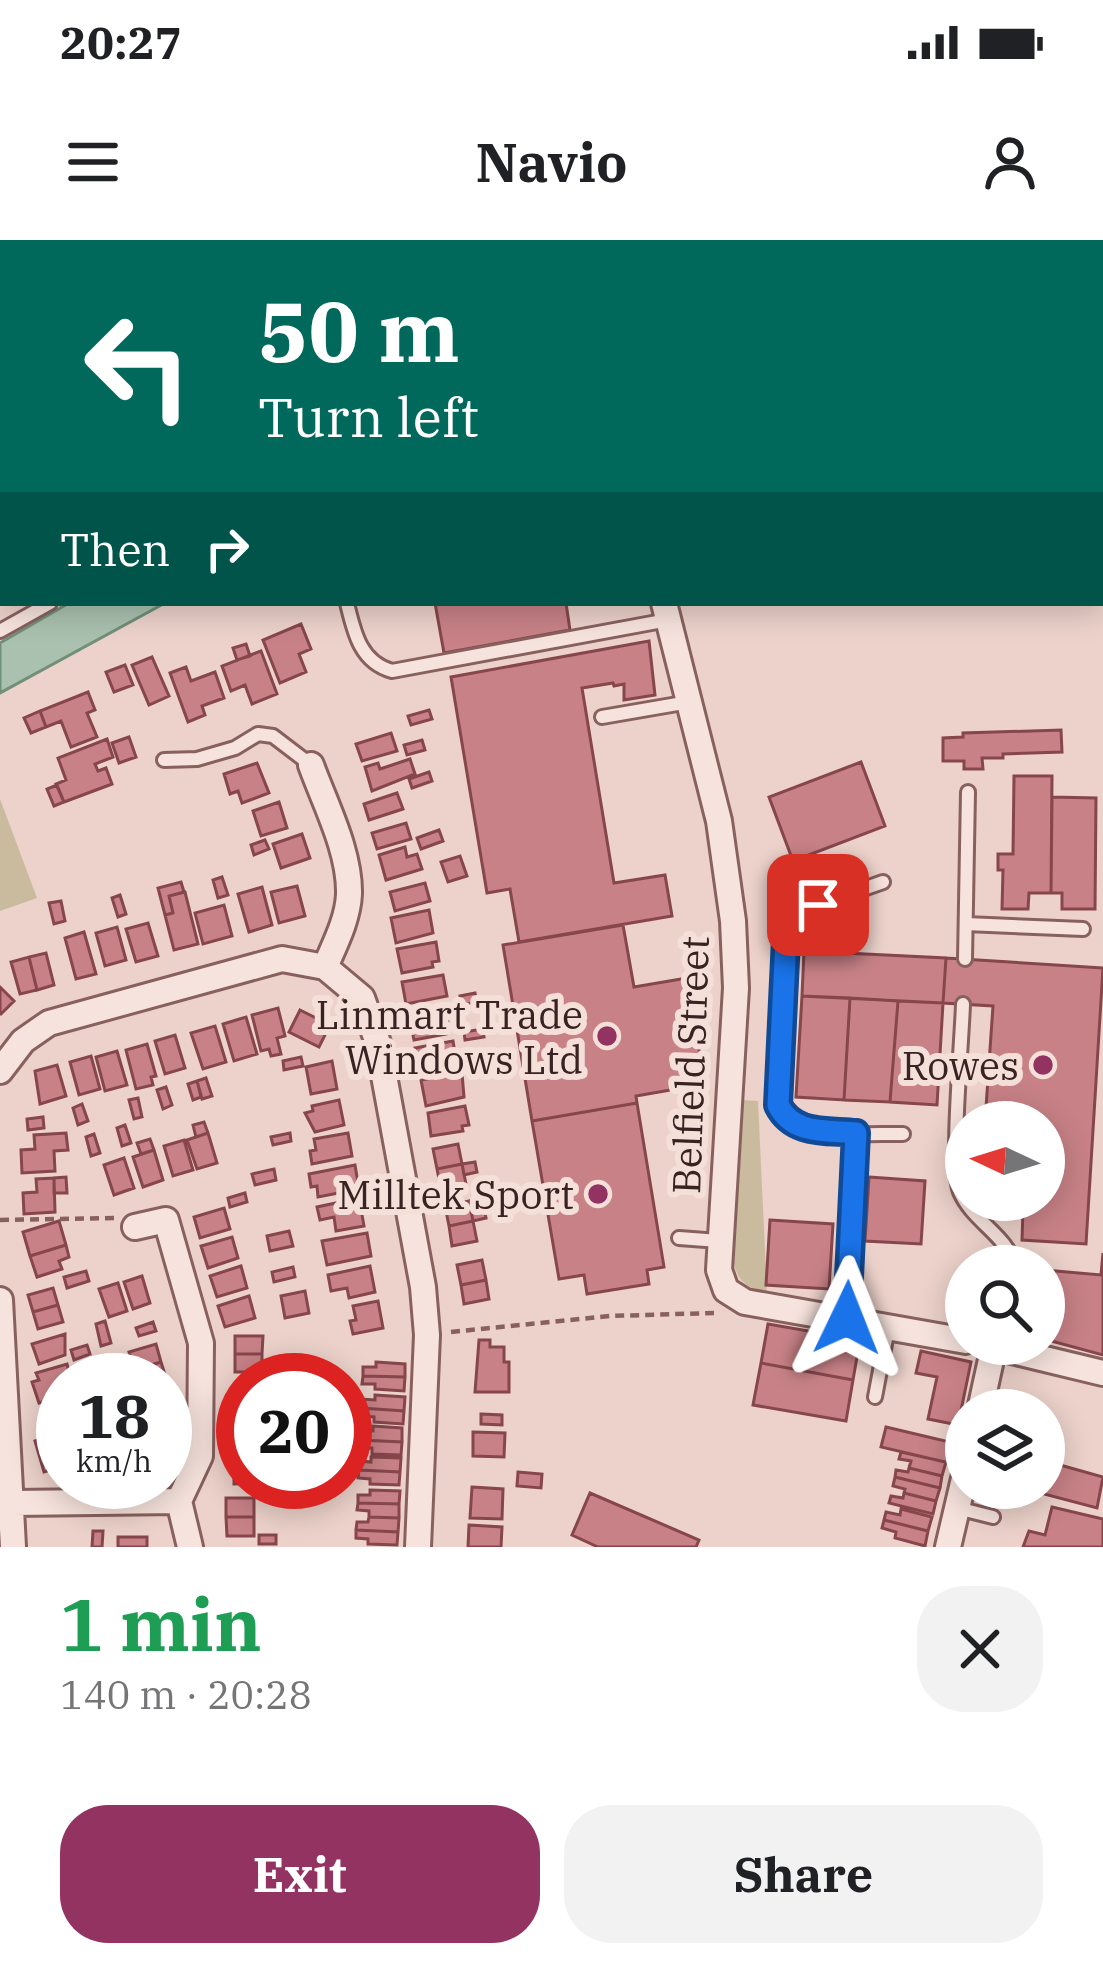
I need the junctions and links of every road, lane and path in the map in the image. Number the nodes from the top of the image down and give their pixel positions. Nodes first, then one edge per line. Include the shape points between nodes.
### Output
1 (45, 606) edge
2 (348, 606) edge
3 (667, 612) edge
4 (0, 631) edge
5 (690, 701) junction
6 (602, 717) dead end
7 (164, 760) dead end
8 (311, 765) joint
9 (968, 792) dead end
10 (883, 882) dead end
11 (966, 924) junction
12 (1083, 929) dead end
13 (965, 959) dead end
14 (325, 967) junction
15 (963, 1004) dead end
16 (0, 1071) edge
17 (856, 1133) junction
18 (903, 1134) dead end
19 (0, 1220) edge
20 (135, 1227) joint
21 (679, 1238) dead end
22 (718, 1241) junction
23 (1006, 1245) edge
24 (0, 1300) edge
25 (746, 1302) junction
26 (847, 1318) junction
27 (889, 1325) junction
28 (427, 1335) junction
29 (945, 1337) edge
30 (1, 1340) edge
31 (1065, 1363) edge
32 (1103, 1373) edge
33 (874, 1397) dead end
34 (192, 1473) edge
35 (13, 1503) junction
36 (36, 1503) edge
37 (181, 1509) edge
38 (957, 1509) edge
39 (961, 1509) edge
40 (993, 1517) dead end
41 (13, 1547) edge
42 (190, 1547) edge
43 (418, 1547) edge
44 (948, 1547) edge

1 - 4 lane
2 - 3 lane via 366,655 392,671
3 - 5 street, Belfield Street
5 - 6 lane
5 - 22 street, Belfield Street via 733,921 736,988
7 - 8 lane via 197,759 258,734
8 - 14 street via 349,886
9 - 11 lane
10 - 17 lane via 818,905 786,939 778,1105 803,1129
11 - 12 lane
11 - 13 lane
14 - 16 street via 261,962 49,1024 23,1040
14 - 28 street via 362,998 378,1042
15 - 23 lane via 957,1182
17 - 18 lane
17 - 26 lane
19 - 20 path via 124,1218
20 - 34 street via 166,1220 201,1343 200,1456
21 - 22 lane
22 - 25 street, Belfield Street via 720,1277
24 - 30 street
25 - 26 street
25 - 28 path via 726,1313
26 - 27 street
27 - 29 street
27 - 33 lane
28 - 43 street
30 - 35 street
31 - 32 street
35 - 36 street
35 - 41 street
37 - 42 street
38 - 44 street
39 - 40 lane

